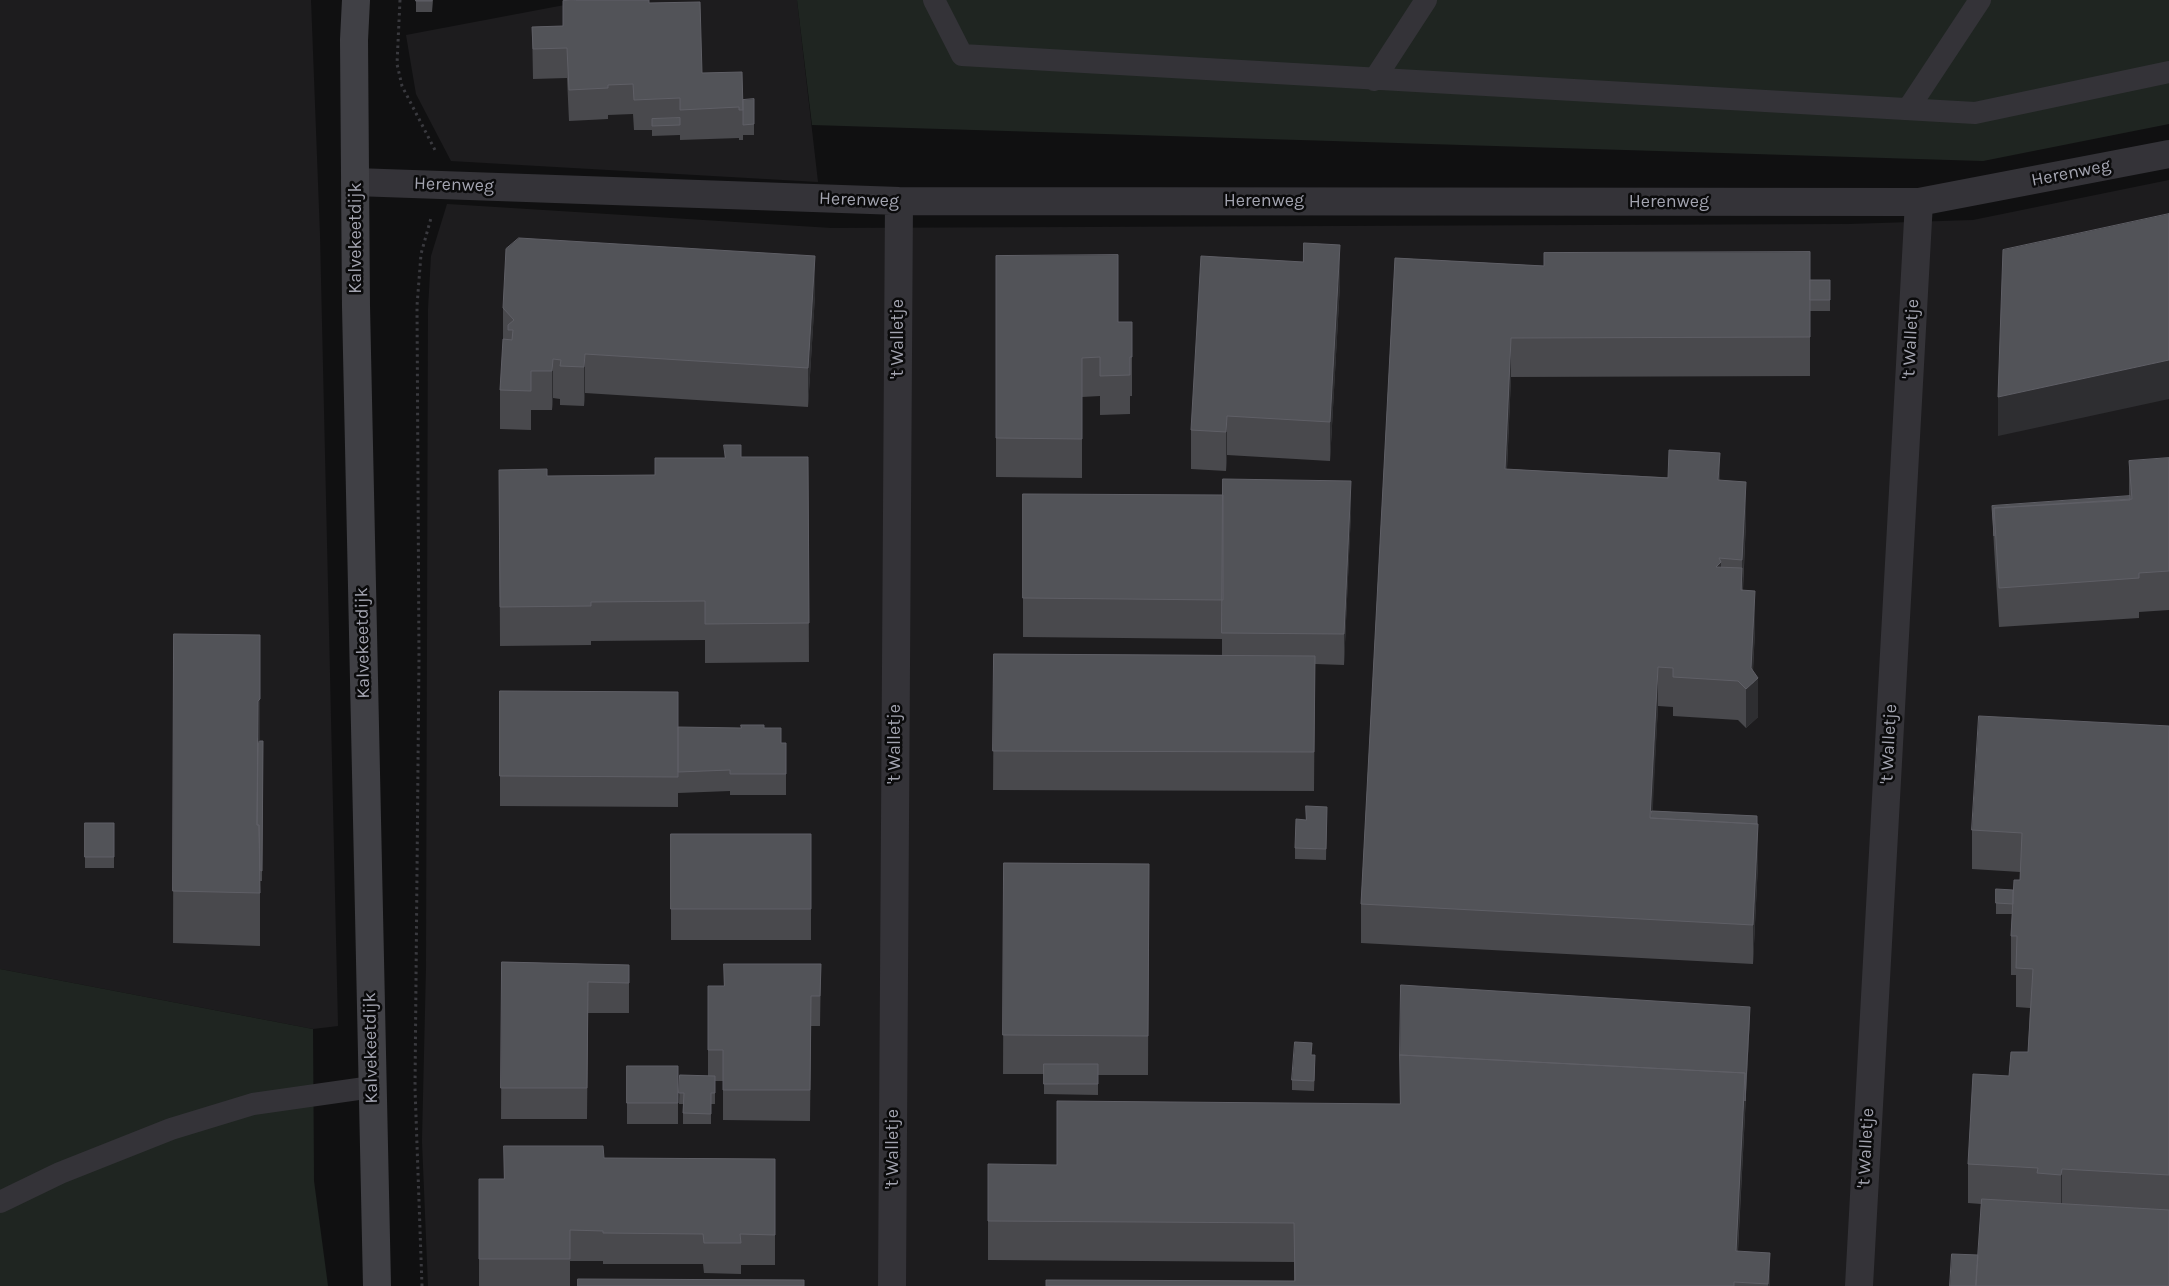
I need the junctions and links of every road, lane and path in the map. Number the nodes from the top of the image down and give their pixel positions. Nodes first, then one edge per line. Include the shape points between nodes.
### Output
1 (356, 0) edge
2 (400, 0) edge
3 (934, 0) edge
4 (1426, 0) edge
5 (1980, 0) edge
6 (2169, 72) edge
7 (1374, 80) junction
8 (1908, 109) junction
9 (2169, 154) edge
10 (355, 182) junction
11 (438, 185) junction
12 (899, 201) junction
13 (1919, 202) junction
14 (372, 1087) junction
15 (0, 1202) edge
16 (377, 1286) edge
17 (422, 1286) edge
18 (892, 1286) edge
19 (1858, 1286) edge

1 - 10 street, Kalvekeetdijk
2 - 11 path via 398,64 402,86 441,160
3 - 7 lane via 962,55
4 - 7 lane
5 - 8 lane
6 - 8 lane via 1975,113
7 - 8 lane
9 - 13 street, Herenweg
10 - 11 street, Herenweg
10 - 14 street, Kalvekeetdijk
11 - 12 street, Herenweg
11 - 17 path via 421,254 417,306 419,658 415,1088
12 - 13 street, Herenweg
12 - 18 street, 't Walletje
13 - 19 street, 't Walletje
14 - 15 lane via 253,1104 171,1129 60,1173
14 - 16 street, Kalvekeetdijk

